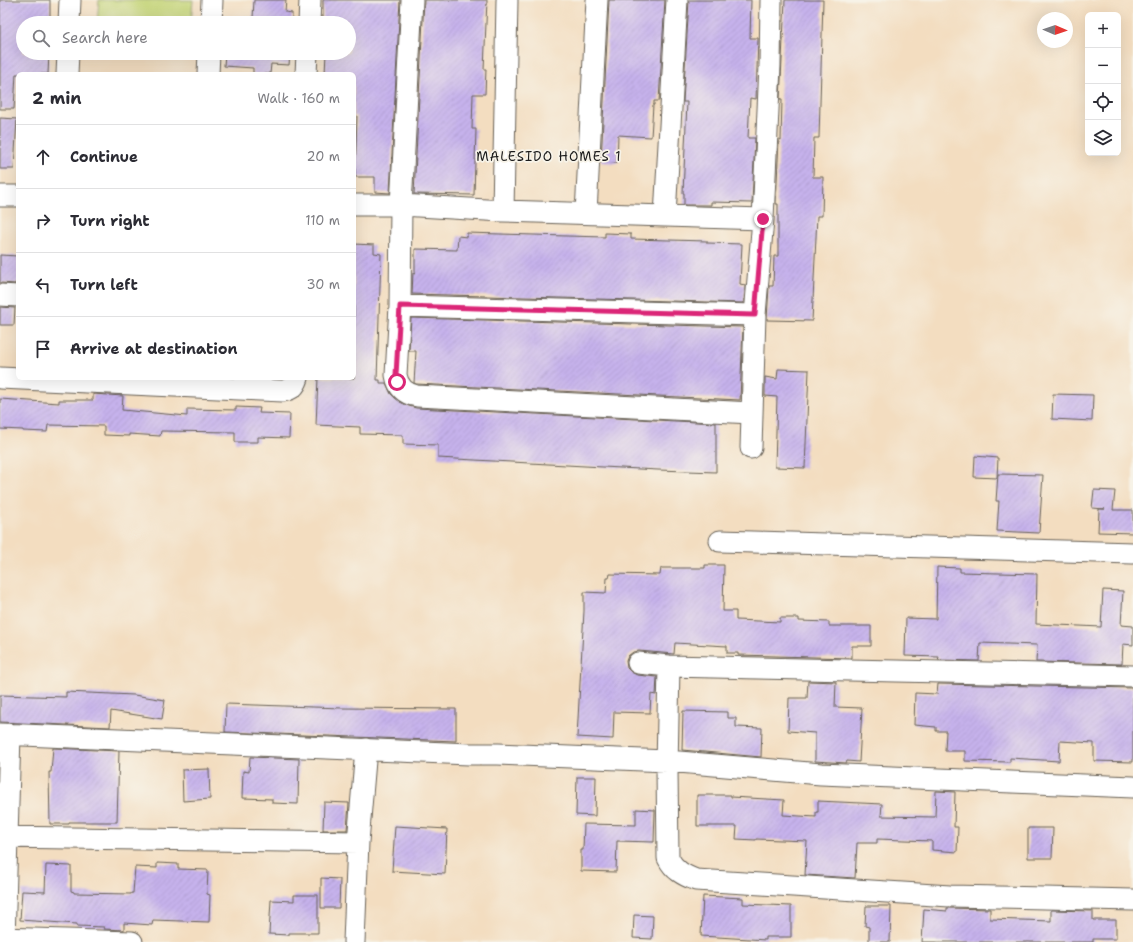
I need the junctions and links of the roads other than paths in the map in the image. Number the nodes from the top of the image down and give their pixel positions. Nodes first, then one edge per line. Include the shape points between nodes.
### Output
1 (70, 0) edge
2 (212, 0) edge
3 (310, 0) edge
4 (412, 0) edge
5 (507, 0) edge
6 (597, 0) edge
7 (677, 0) edge
8 (771, 0) edge
9 (69, 16) edge
10 (211, 16) edge
11 (309, 16) edge
12 (68, 60) edge
13 (209, 60) edge
14 (307, 60) edge
15 (67, 72) edge
16 (208, 72) edge
17 (306, 72) edge
18 (0, 196) edge
19 (16, 196) edge
20 (356, 205) edge
21 (401, 205) junction
22 (503, 211) junction
23 (586, 212) junction
24 (665, 216) junction
25 (763, 219) junction
26 (0, 295) edge
27 (16, 296) edge
28 (400, 306) junction
29 (755, 315) junction
30 (0, 378) edge
31 (16, 379) edge
32 (44, 380) edge
33 (297, 380) edge
34 (752, 413) junction
35 (751, 448) dead end
36 (720, 541) dead end
37 (1133, 553) edge
38 (638, 662) dead end
39 (669, 666) junction
40 (1133, 676) edge
41 (5, 734) edge
42 (366, 749) junction
43 (667, 761) junction
44 (1133, 787) edge
45 (4, 837) edge
46 (358, 842) junction
47 (1133, 900) edge
48 (3, 939) edge
49 (132, 942) edge
50 (354, 942) edge

1 - 9 street
2 - 10 street
3 - 11 street
4 - 21 street
5 - 22 street
6 - 23 street
7 - 24 street
8 - 25 street
12 - 15 street
13 - 16 street
14 - 17 street
18 - 19 street
20 - 21 street
21 - 22 street
21 - 28 street
22 - 23 street
23 - 24 street
24 - 25 street
25 - 29 street
26 - 27 street
28 - 29 street
28 - 34 street via 396,375 402,390 410,395
29 - 34 street
30 - 31 street
32 - 33 street via 283,391 292,389
34 - 35 street
36 - 37 street
38 - 39 street
39 - 40 street
39 - 43 street
41 - 42 street
41 - 45 street
42 - 43 street
42 - 46 street
43 - 44 street via 821,774
43 - 47 street via 668,858 679,872 696,880 950,896
45 - 46 street
45 - 48 street
46 - 50 street
48 - 49 street

